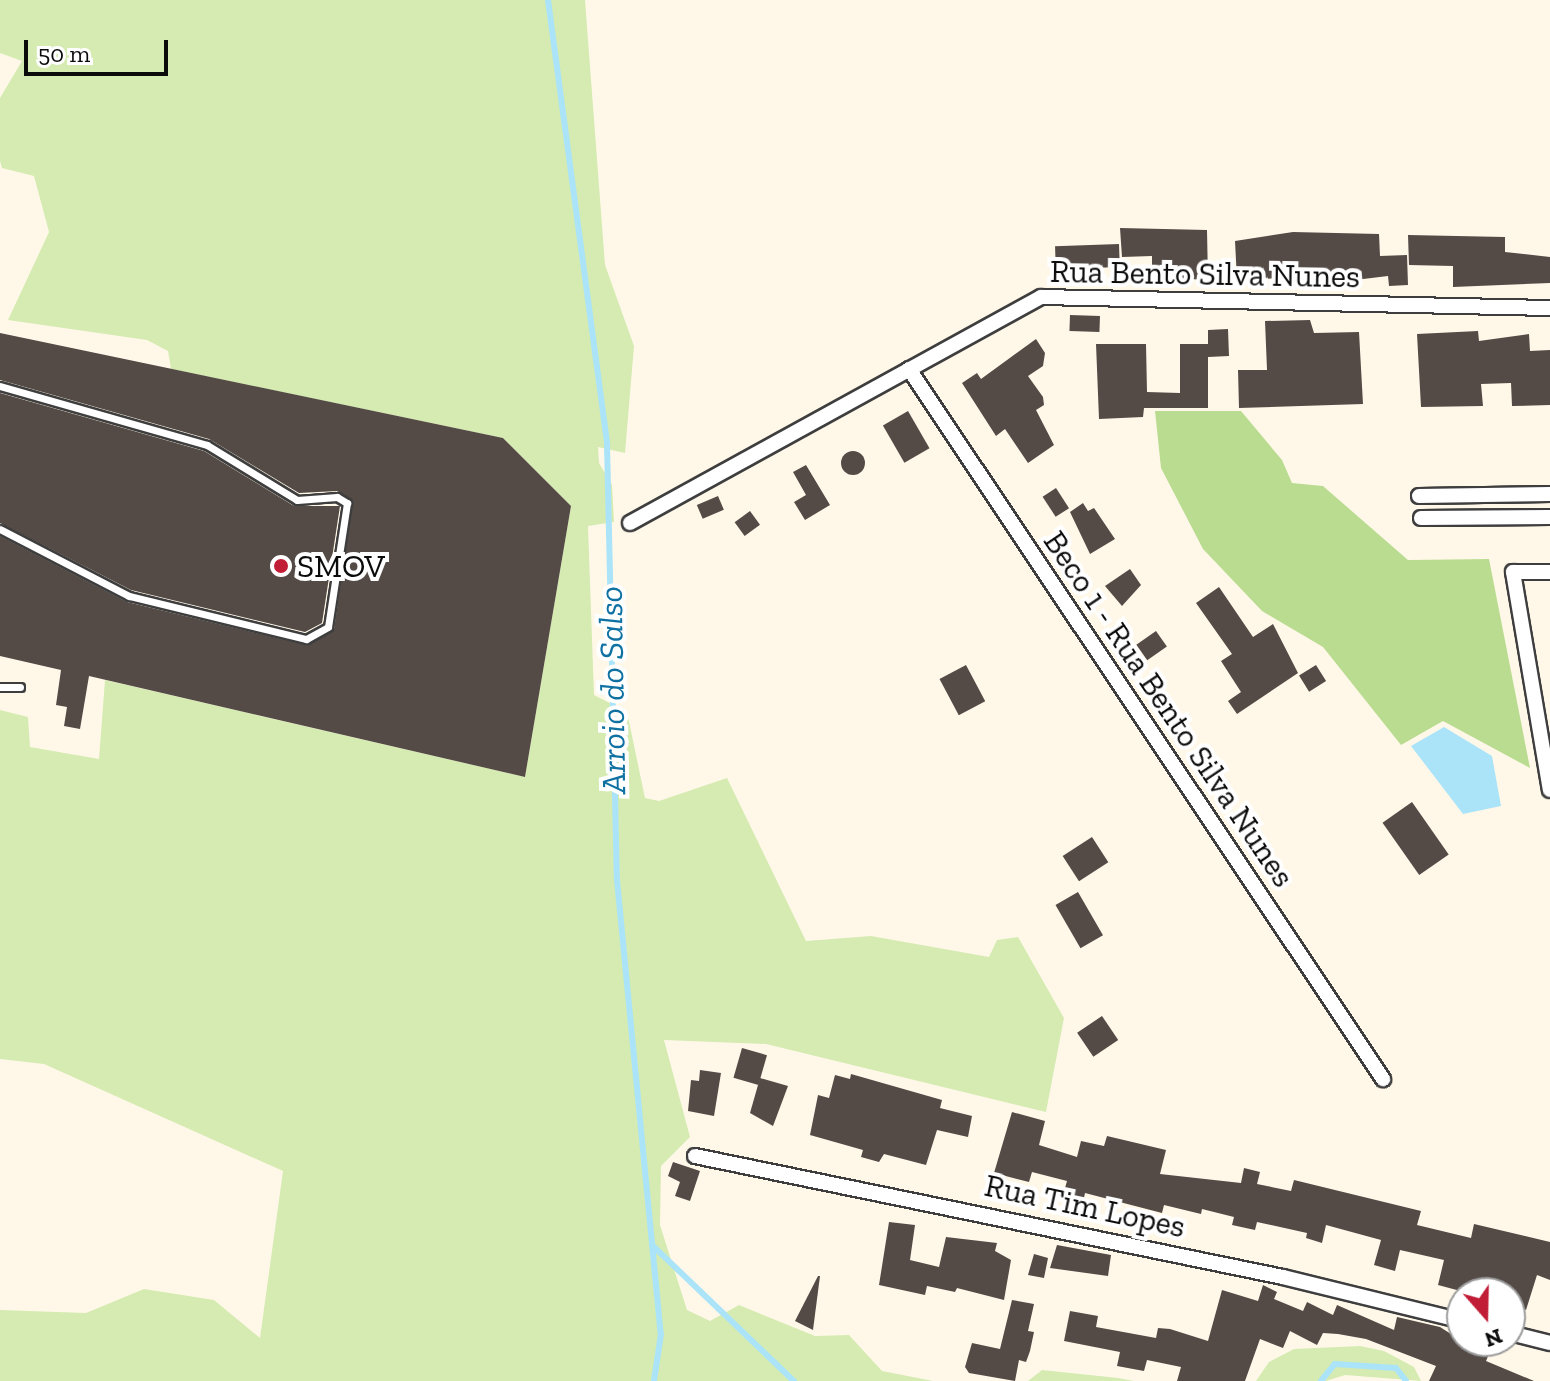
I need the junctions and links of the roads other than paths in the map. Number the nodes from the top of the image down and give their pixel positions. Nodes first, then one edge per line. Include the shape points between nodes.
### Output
1 (1550, 308) edge
2 (909, 369) junction
3 (0, 386) edge
4 (1550, 494) edge
5 (1419, 496) dead end
6 (1550, 517) edge
7 (1421, 518) dead end
8 (630, 523) dead end
9 (0, 529) edge
10 (1550, 572) edge
11 (0, 687) edge
12 (20, 687) dead end
13 (1542, 698) edge
14 (1550, 790) edge
15 (1383, 1079) dead end
16 (695, 1156) dead end
17 (1446, 1317) edge
18 (1526, 1337) edge
19 (1550, 1343) edge

1 - 2 street, Rua Bento Silva Nunes via 1041,297
2 - 8 street, Rua Bento Silva Nunes
2 - 15 street, Beco 1 - Rua Bento Silva Nunes
3 - 9 lane via 207,445 297,500 337,497 347,503 328,627 306,639 129,596
4 - 5 street
6 - 7 street
10 - 13 street via 1513,572
11 - 12 lane
13 - 14 street
16 - 17 street, Rua Tim Lopes via 1252,1270
18 - 19 street

